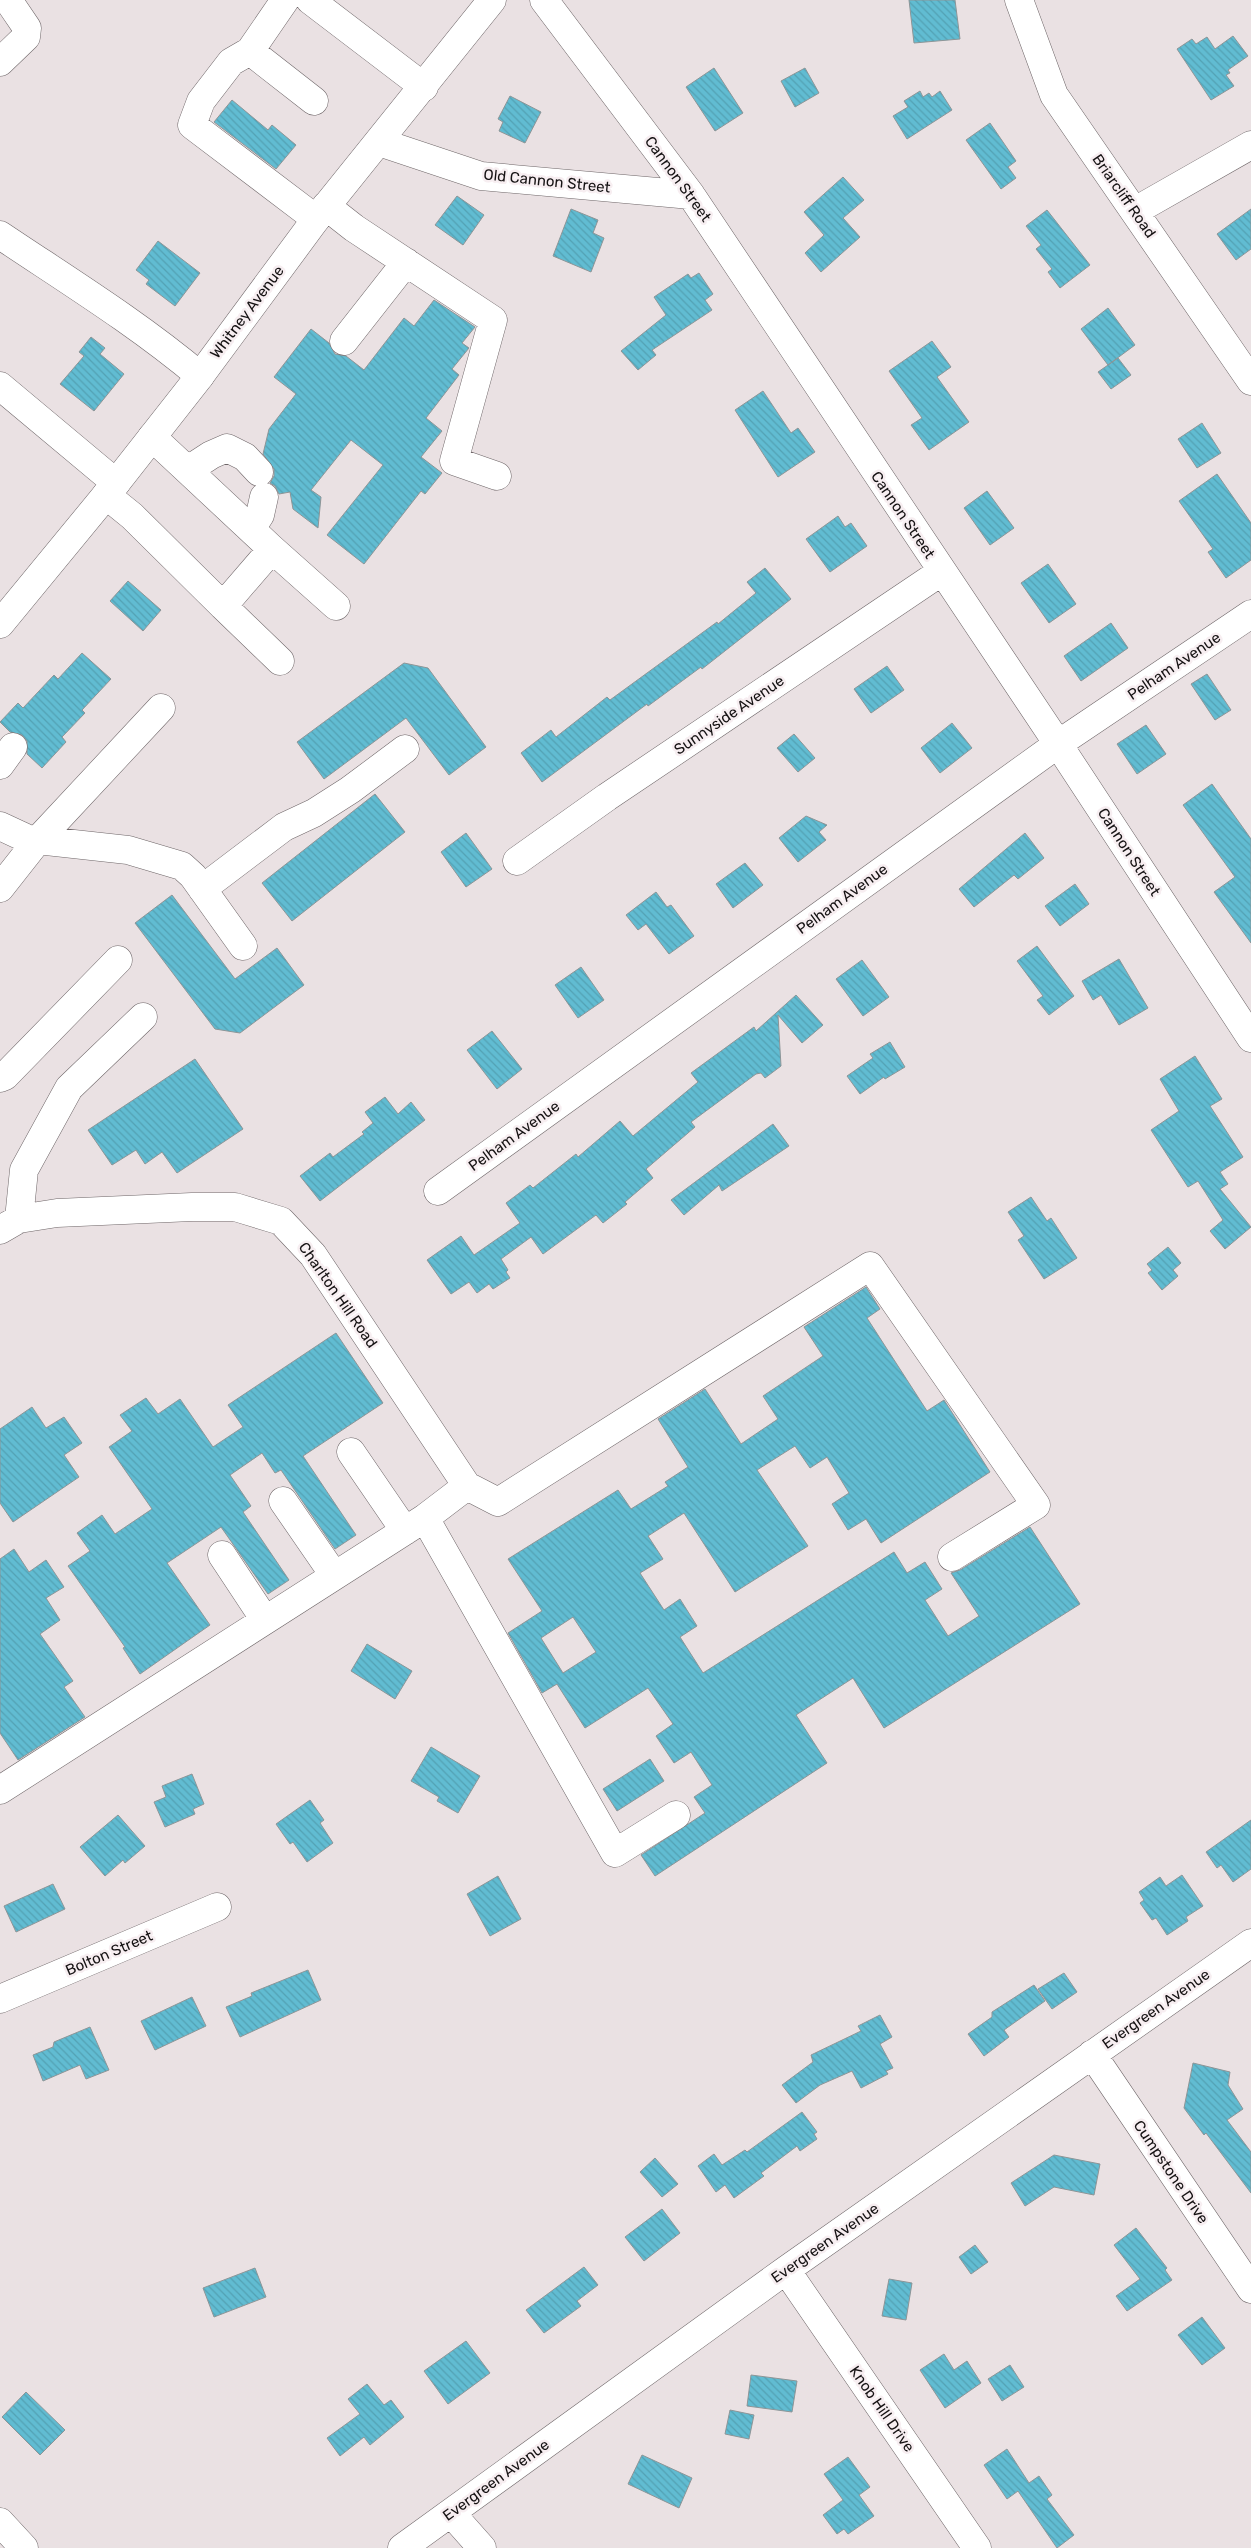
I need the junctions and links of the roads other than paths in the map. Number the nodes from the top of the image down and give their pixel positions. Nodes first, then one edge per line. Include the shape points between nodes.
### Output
1 (8, 0) edge
2 (285, 0) edge
3 (310, 0) edge
4 (492, 0) edge
5 (544, 0) edge
6 (1019, 0) edge
7 (250, 51) junction
8 (0, 62) edge
9 (424, 87) junction
10 (314, 101) dead end
11 (378, 142) junction
12 (1251, 145) edge
13 (691, 195) junction
14 (1135, 211) junction
15 (321, 212) junction
16 (0, 235) edge
17 (406, 262) junction
18 (344, 341) dead end
19 (200, 376) junction
20 (1251, 381) edge
21 (0, 386) edge
22 (152, 436) junction
23 (188, 470) junction
24 (497, 476) dead end
25 (111, 489) junction
26 (251, 529) junction
27 (272, 548) junction
28 (942, 572) junction
29 (223, 606) junction
30 (336, 606) dead end
31 (1251, 614) edge
32 (0, 624) edge
33 (280, 661) dead end
34 (162, 708) dead end
35 (1058, 744) junction
36 (405, 749) dead end
37 (0, 826) edge
38 (37, 841) junction
39 (517, 861) dead end
40 (0, 888) edge
41 (202, 889) junction
42 (243, 946) dead end
43 (118, 960) dead end
44 (143, 1017) dead end
45 (1251, 1038) edge
46 (0, 1078) edge
47 (438, 1191) dead end
48 (9, 1225) edge
49 (351, 1452) dead end
50 (467, 1486) junction
51 (283, 1501) dead end
52 (415, 1525) junction
53 (222, 1555) dead end
54 (952, 1557) dead end
55 (334, 1576) junction
56 (265, 1620) junction
57 (0, 1790) edge
58 (676, 1815) dead end
59 (217, 1907) dead end
60 (1251, 1943) edge
61 (0, 1999) edge
62 (1092, 2054) junction
63 (786, 2270) junction
64 (1251, 2289) edge
65 (451, 2513) junction
66 (0, 2522) edge
67 (24, 2548) edge
68 (402, 2548) edge
69 (482, 2548) edge
70 (977, 2548) edge

1 - 8 street via 27,28 26,37
2 - 7 street
3 - 9 street
4 - 9 street, Whitney Avenue
5 - 13 street, Cannon Street
6 - 14 street, Briarcliff Road via 1054,95
7 - 10 street
7 - 15 street via 231,62 202,101 192,125
9 - 11 street, Whitney Avenue
11 - 13 street, Old Cannon Street via 481,176
11 - 15 street, Whitney Avenue
12 - 14 street
13 - 28 street, Cannon Street
14 - 20 street, Briarcliff Road
15 - 17 street
15 - 19 street, Whitney Avenue
16 - 19 street via 110,309
17 - 18 street
17 - 24 street via 493,320 454,461
19 - 22 street, Whitney Avenue
21 - 25 street
22 - 23 street
22 - 25 street, Whitney Avenue
23 - 26 street
23 - 26 street via 226,448 245,457 262,484 260,515
25 - 29 street via 132,516
25 - 32 street, Whitney Avenue
26 - 27 street
27 - 29 street
27 - 30 street
28 - 35 street, Cannon Street
28 - 39 street, Sunnyside Avenue
29 - 33 street
31 - 35 street, Pelham Avenue
34 - 38 street
35 - 45 street, Cannon Street
35 - 47 street, Pelham Avenue
36 - 41 street via 350,790 284,827
37 - 38 street
38 - 40 street
38 - 41 street via 128,850 162,858 182,866
41 - 42 street
43 - 46 street
44 - 48 street via 70,1088 24,1170
48 - 50 street, Charlton Hill Road via 57,1214 235,1207 281,1221 313,1255
49 - 52 street
50 - 52 street
50 - 54 street via 498,1502 870,1266 1036,1505
51 - 55 street
52 - 55 street
52 - 58 street via 615,1853
53 - 56 street
55 - 56 street
56 - 57 street
59 - 61 street, Bolton Street
60 - 62 street, Evergreen Avenue
62 - 63 street, Evergreen Avenue
62 - 64 street, Cumpstone Drive
63 - 65 street, Evergreen Avenue
63 - 70 street, Knob Hill Drive
65 - 68 street, Evergreen Avenue
65 - 69 street
66 - 67 street

